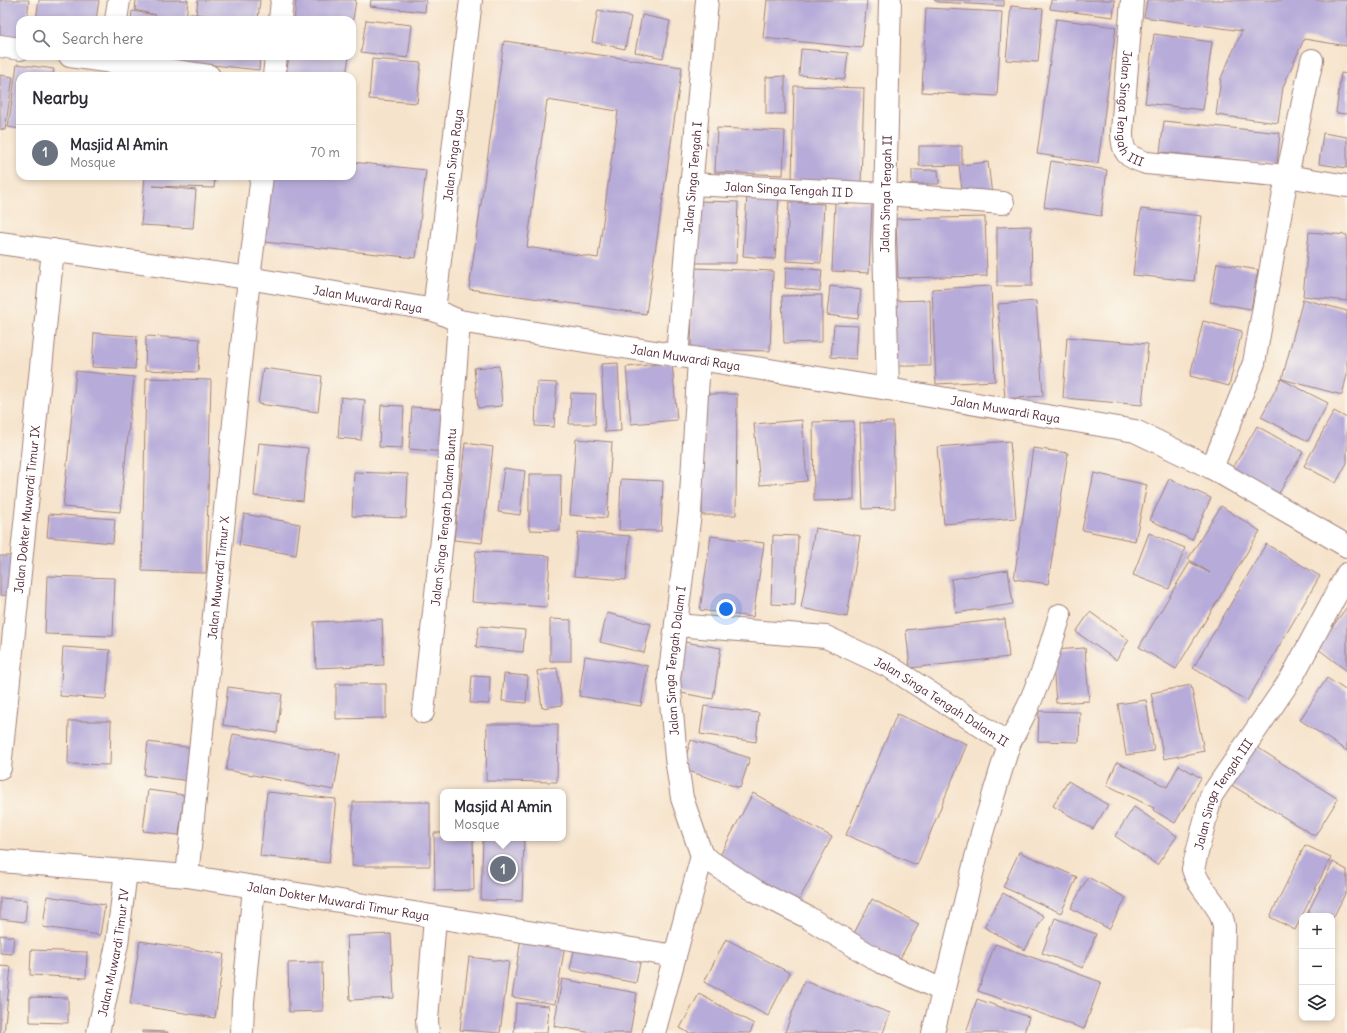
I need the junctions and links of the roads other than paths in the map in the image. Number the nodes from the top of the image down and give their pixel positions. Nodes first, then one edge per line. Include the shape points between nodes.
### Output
1 (119, 0) edge
2 (282, 0) edge
3 (471, 0) edge
4 (707, 0) edge
5 (890, 0) edge
6 (1132, 0) edge
7 (117, 16) edge
8 (280, 16) edge
9 (0, 46) edge
10 (16, 48) edge
11 (117, 60) edge
12 (276, 60) edge
13 (1312, 60) dead end
14 (186, 72) edge
15 (274, 72) edge
16 (1287, 176) junction
17 (261, 180) edge
18 (691, 184) junction
19 (1347, 186) edge
20 (886, 194) junction
21 (1003, 203) dead end
22 (0, 243) edge
23 (53, 250) junction
24 (249, 278) junction
25 (434, 310) junction
26 (459, 321) junction
27 (677, 356) junction
28 (698, 359) junction
29 (888, 389) junction
30 (1212, 468) junction
31 (1347, 546) edge
32 (1347, 574) edge
33 (1060, 615) dead end
34 (676, 625) junction
35 (423, 712) dead end
36 (1009, 744) junction
37 (0, 768) edge
38 (702, 856) junction
39 (0, 861) edge
40 (126, 871) junction
41 (187, 876) junction
42 (254, 887) junction
43 (435, 917) junction
44 (675, 956) junction
45 (944, 991) junction
46 (98, 1033) edge
47 (242, 1033) edge
48 (428, 1033) edge
49 (654, 1033) edge
50 (933, 1033) edge
51 (1221, 1033) edge

1 - 7 street
2 - 8 street
3 - 25 street, Jalan Singa Raya
4 - 18 street, Jalan Singa Tengah I
5 - 20 street, Jalan Singa Tengah II
6 - 16 street, Jalan Singa Tengah III via 1122,132 1122,146 1129,157 1146,163
9 - 10 street
11 - 14 street
12 - 15 street
13 - 16 street
16 - 19 street, Jalan Singa Tengah III
16 - 30 street via 1254,362
17 - 24 street, Jalan Muwardi Timur X
18 - 20 street, Jalan Singa Tengah II D
18 - 27 street, Jalan Singa Tengah I
20 - 21 street, Jalan Singa Tengah II D
20 - 29 street, Jalan Singa Tengah II via 884,243
22 - 23 street, Jalan Muwardi Raya
23 - 24 street, Jalan Muwardi Raya
23 - 37 street, Jalan Dokter Muwardi Timur IX
24 - 25 street, Jalan Muwardi Raya
24 - 41 street, Jalan Muwardi Timur X
25 - 26 street, Jalan Muwardi Raya
26 - 27 street, Jalan Muwardi Raya
26 - 35 street, Jalan Singa Tengah Dalam Buntu via 446,503
27 - 28 street, Jalan Muwardi Raya
28 - 29 street, Jalan Muwardi Raya
28 - 34 street, Jalan Singa Tengah Dalam I via 690,513
29 - 30 street, Jalan Muwardi Raya via 1135,431
30 - 31 street, Jalan Muwardi Raya
32 - 51 street, Jalan Singa Tengah III via 1292,677 1211,796 1193,869 1195,877 1222,916 1224,927
33 - 36 street via 1043,670
34 - 36 street, Jalan Singa Tengah Dalam II via 826,637 890,667
34 - 38 street, Jalan Singa Tengah Dalam I via 669,679 676,758 682,798
36 - 45 street, Jalan Singa Tengah Dalam II via 982,833
38 - 44 street
38 - 45 street via 756,891 807,917 879,960
39 - 40 street, Jalan Dokter Muwardi Timur Raya
40 - 41 street, Jalan Dokter Muwardi Timur Raya
40 - 46 street, Jalan Muwardi Timur IV via 117,944
41 - 42 street, Jalan Dokter Muwardi Timur Raya
42 - 43 street, Jalan Dokter Muwardi Timur Raya
42 - 47 street via 242,1002
43 - 44 street, Jalan Dokter Muwardi Timur Raya
43 - 48 street
44 - 49 street
45 - 50 street, Jalan Singa Tengah Dalam II

